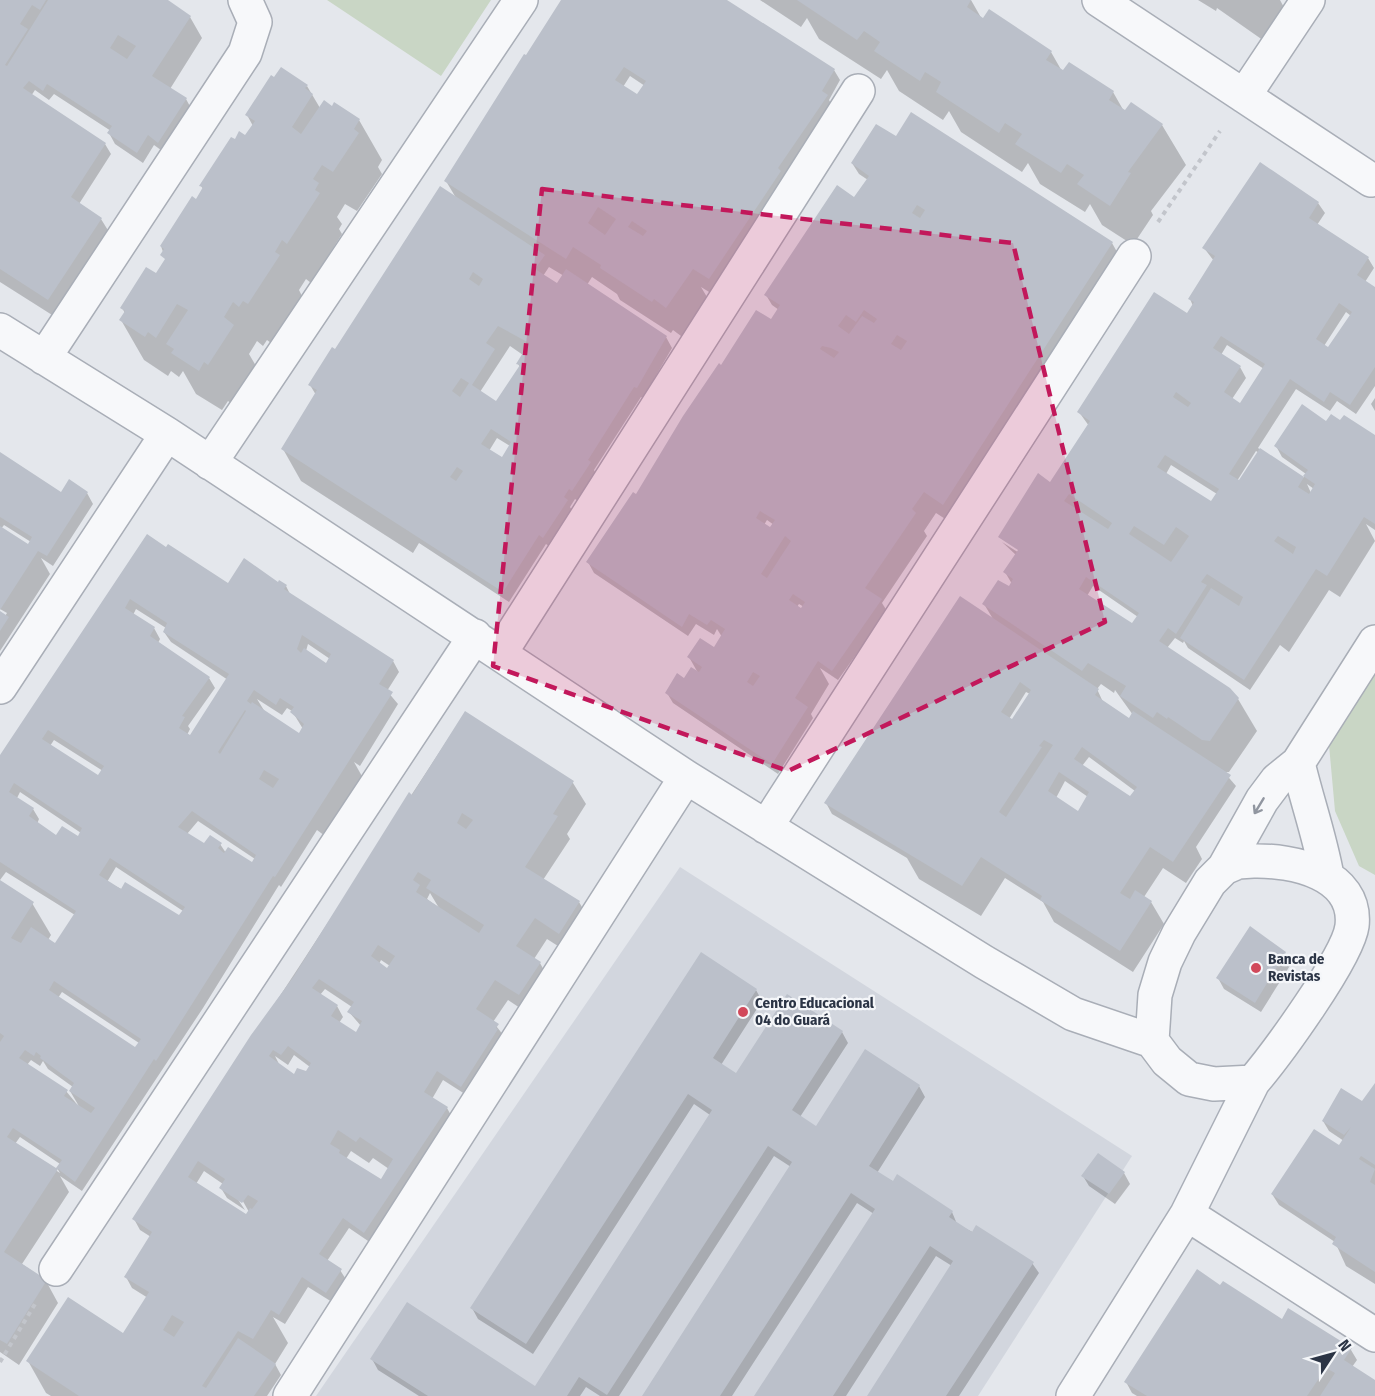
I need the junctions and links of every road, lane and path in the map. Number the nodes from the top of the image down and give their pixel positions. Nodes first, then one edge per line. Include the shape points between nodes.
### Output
1 (245, 0) edge
2 (521, 0) edge
3 (1099, 0) edge
4 (1308, 0) edge
5 (858, 91) dead end
6 (1244, 96) junction
7 (1371, 180) dead end
8 (1134, 256) joint
9 (0, 330) edge
10 (44, 358) junction
11 (167, 434) junction
12 (210, 463) junction
13 (1375, 642) edge
14 (488, 644) junction
15 (0, 687) edge
16 (1298, 763) junction
17 (687, 777) junction
18 (766, 827) junction
19 (1224, 868) junction
20 (1327, 876) junction
21 (1362, 908) edge
22 (1152, 1041) junction
23 (1253, 1082) junction
24 (1187, 1214) junction
25 (56, 1269) joint
26 (1375, 1335) edge
27 (0, 1362) edge
28 (290, 1396) edge
29 (1073, 1396) edge

1 - 10 street via 255,22 245,53
2 - 12 street
3 - 6 street
4 - 6 street
5 - 14 street
6 - 7 street
6 - 8 path
8 - 18 street
9 - 10 street
10 - 11 street
11 - 12 street
11 - 15 street
12 - 14 street
13 - 16 street
14 - 17 street
14 - 25 street
16 -> 19 street via 1277,780 1262,800
16 - 20 street via 1307,803 1320,835
17 - 18 street
17 - 28 street
18 - 22 street via 1073,1014
19 - 20 street via 1238,862 1276,861 1297,864
19 - 22 street via 1210,882 1165,962 1155,995
20 - 21 street
21 - 23 street via 1308,1005
22 - 23 street via 1167,1061 1189,1078 1214,1084
23 - 24 street
24 - 26 street
24 - 29 street
25 - 27 path

